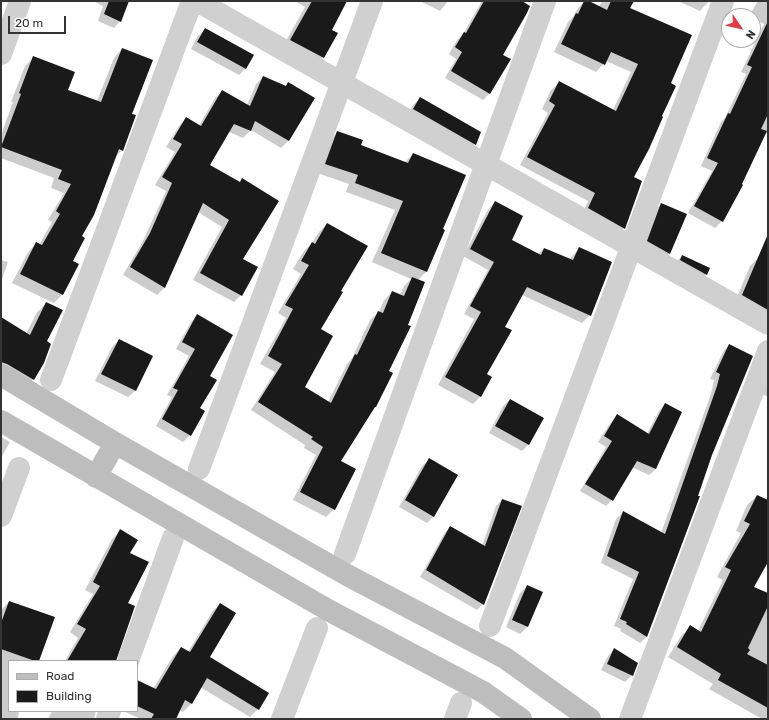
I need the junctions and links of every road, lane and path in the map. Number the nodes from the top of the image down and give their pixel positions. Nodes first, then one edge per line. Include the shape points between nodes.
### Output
1 (20, 1) edge
2 (192, 1) edge
3 (197, 1) edge
4 (372, 1) edge
5 (545, 1) edge
6 (723, 1) edge
7 (1, 54) edge
8 (342, 83) junction
9 (486, 164) junction
10 (631, 247) junction
11 (768, 324) edge
12 (768, 351) edge
13 (1, 375) edge
14 (51, 380) dead end
15 (1, 421) edge
16 (115, 443) junction
17 (18, 468) dead end
18 (198, 469) dead end
19 (96, 476) junction
20 (1, 516) edge
21 (173, 538) dead end
22 (344, 554) dead end
23 (490, 626) dead end
24 (317, 628) dead end
25 (128, 660) edge
26 (282, 719) edge
27 (521, 719) edge
28 (590, 719) edge
29 (630, 719) edge

1 - 7 street
2 - 14 street
3 - 8 street
4 - 8 street
5 - 9 street
6 - 10 street
8 - 9 street
8 - 18 street
9 - 10 street
9 - 22 street
10 - 11 street
10 - 23 street
12 - 29 street
13 - 16 main road
15 - 19 main road
16 - 19 main road
16 - 28 main road via 340,571 505,658
17 - 20 street
19 - 27 main road via 328,610 484,692
21 - 25 street
24 - 26 street

